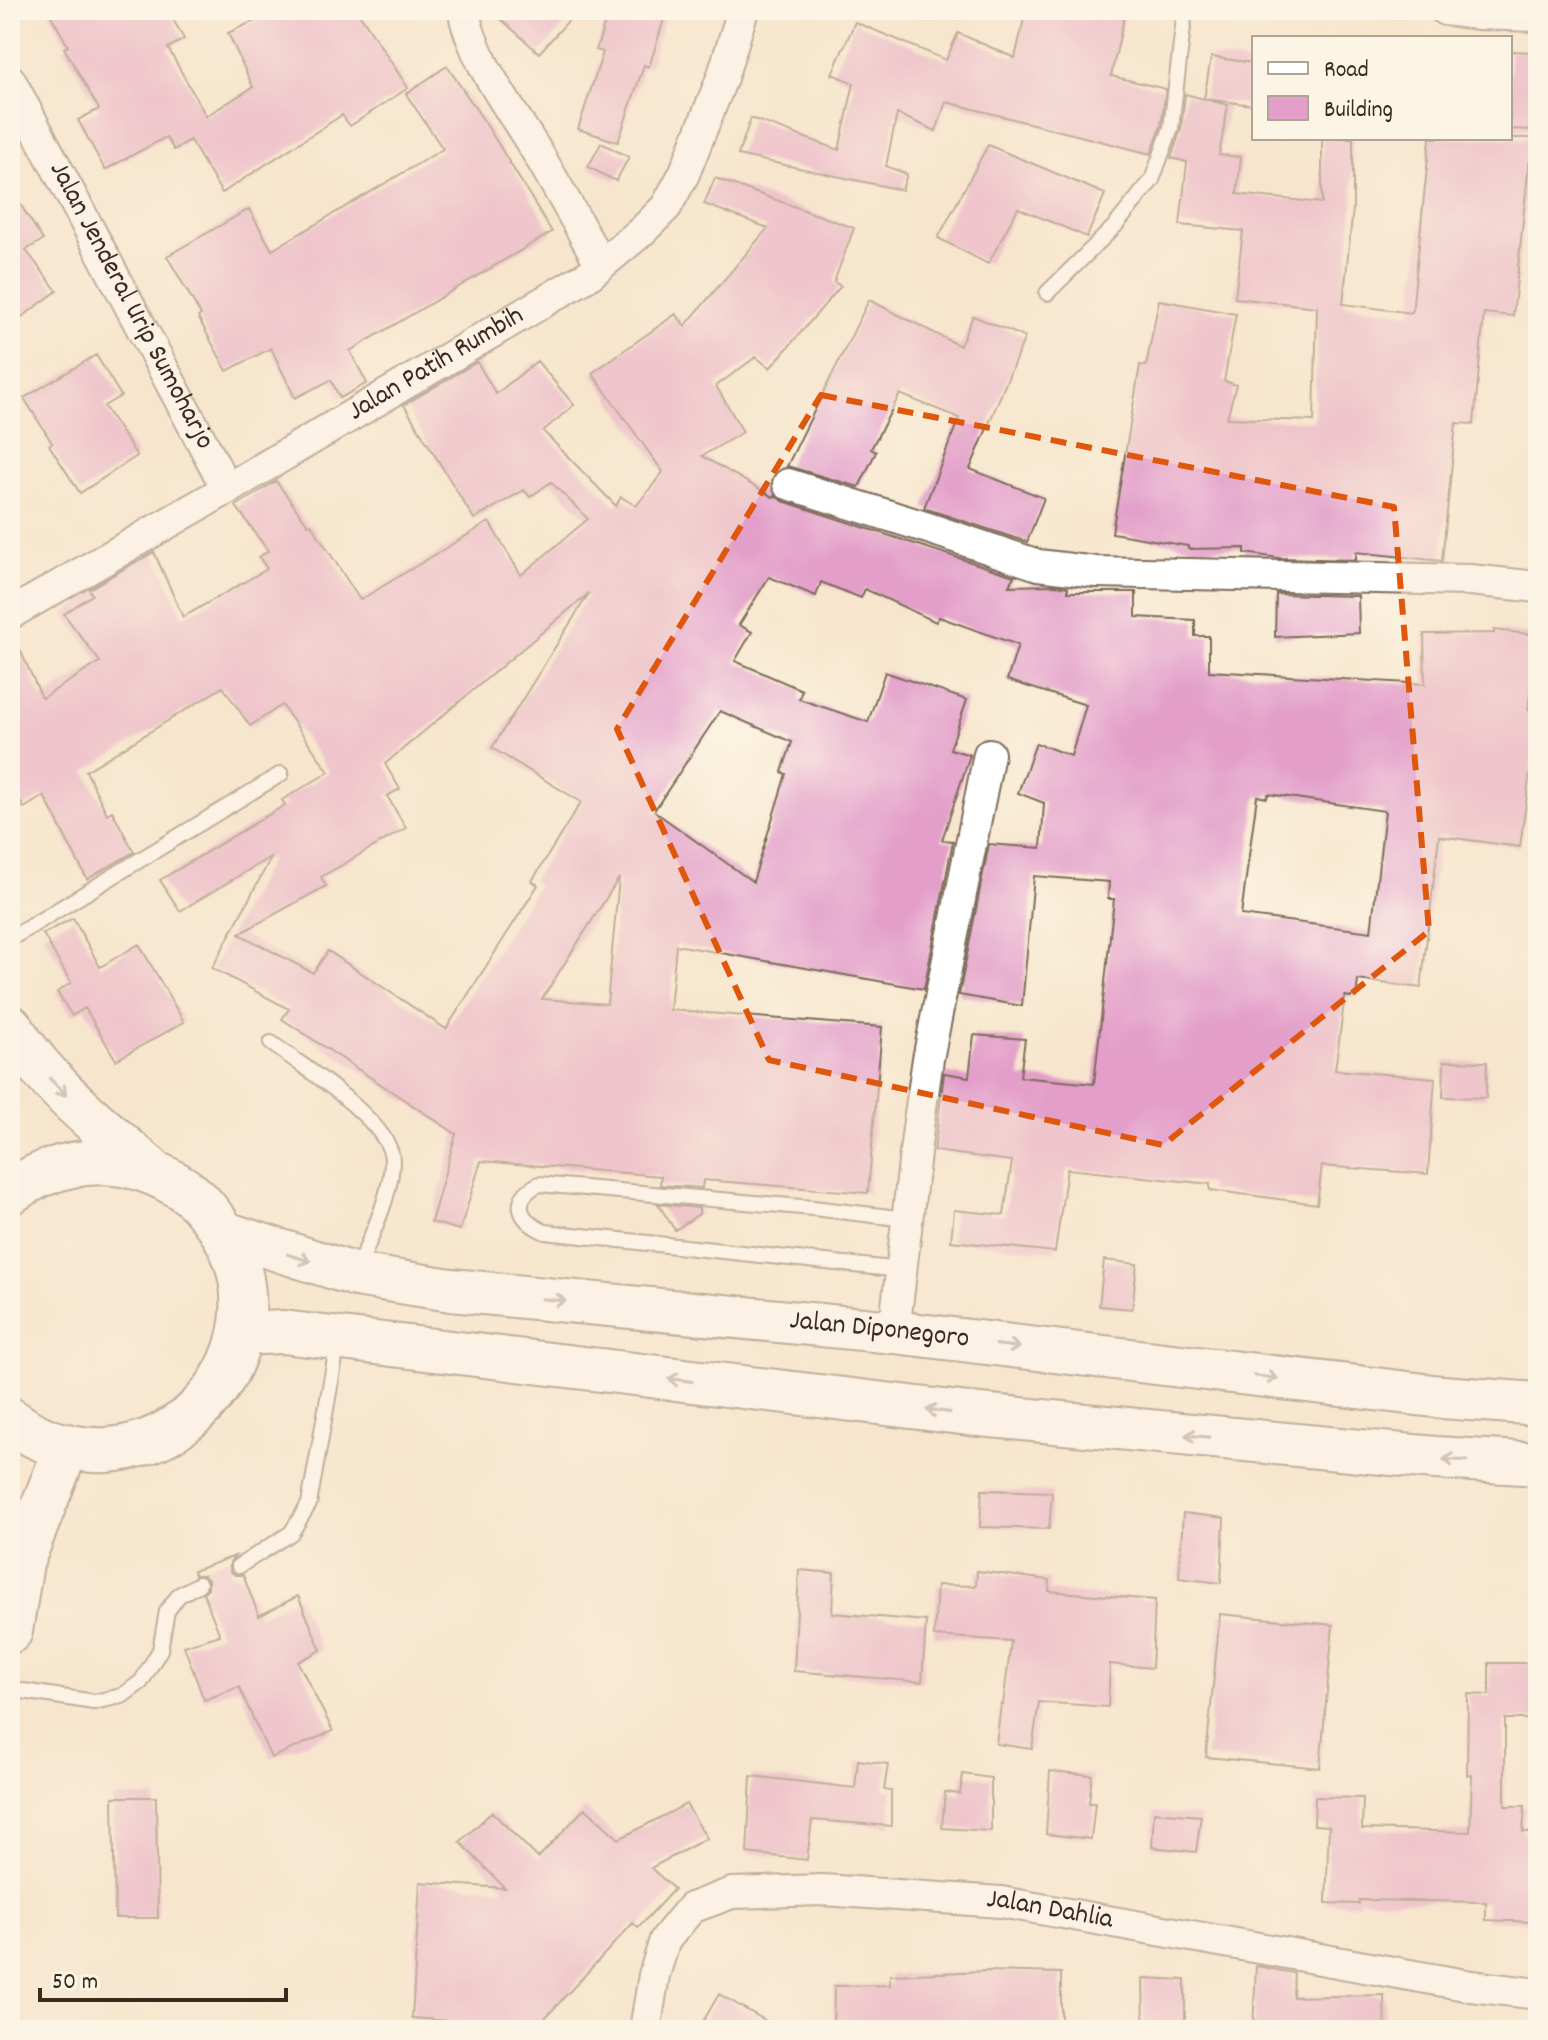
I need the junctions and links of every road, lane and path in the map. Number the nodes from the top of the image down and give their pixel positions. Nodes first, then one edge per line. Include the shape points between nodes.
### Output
1 (463, 10) edge
2 (743, 10) edge
3 (1185, 10) edge
4 (1445, 10) edge
5 (1538, 16) edge
6 (10, 80) edge
7 (601, 265) junction
8 (1047, 293) dead end
9 (788, 484) dead end
10 (227, 489) junction
11 (1538, 587) edge
12 (10, 614) edge
13 (989, 754) dead end
14 (281, 774) dead end
15 (10, 939) edge
16 (10, 1027) edge
17 (271, 1043) dead end
18 (153, 1172) junction
19 (10, 1192) edge
20 (907, 1219) junction
21 (225, 1233) junction
22 (901, 1270) junction
23 (356, 1275) junction
24 (894, 1332) junction
25 (241, 1334) junction
26 (338, 1339) junction
27 (1538, 1404) edge
28 (1538, 1414) edge
29 (10, 1420) edge
30 (67, 1446) junction
31 (1536, 1464) edge
32 (239, 1566) dead end
33 (199, 1584) dead end
34 (10, 1631) edge
35 (10, 1689) edge
36 (1538, 1994) edge
37 (645, 2030) edge

1 - 7 street via 475,48 501,97
2 - 7 street, Jalan Patih Rumbih via 722,78 666,207
3 - 8 lane via 1171,128 1152,180 1115,226
4 - 5 street
6 - 10 street, Jalan Jenderal Urip Sumoharjo
7 - 10 street, Jalan Patih Rumbih
9 - 11 street via 1038,565 1096,572 1470,580
10 - 12 street, Jalan Patih Rumbih
13 - 20 street via 928,1059
14 - 15 lane
16 -> 18 highway via 80,1110
17 - 23 lane via 356,1106 393,1156 389,1189
18 - 19 highway via 122,1163 89,1162 57,1167
18 - 21 highway via 194,1197
20 - 22 street
20 - 22 lane via 539,1184 522,1202 529,1225 545,1232
21 -> 23 main road, Jalan Diponegoro
21 - 25 highway via 244,1300
22 - 24 street
23 -> 24 main road, Jalan Diponegoro via 451,1290
24 -> 27 main road, Jalan Diponegoro
25 - 26 main road via 283,1332
25 - 30 highway via 229,1370 207,1402 178,1427 143,1443 106,1450
31 -> 26 main road via 969,1414
26 - 32 lane via 309,1504 291,1533
28 - 31 main road
29 - 30 highway
30 - 34 highway via 21,1563
33 - 35 lane via 179,1595 167,1611 160,1650 141,1682 122,1696 94,1702
36 - 37 street, Jalan Dahlia via 1001,1902 823,1890 732,1893 691,1908 665,1940

